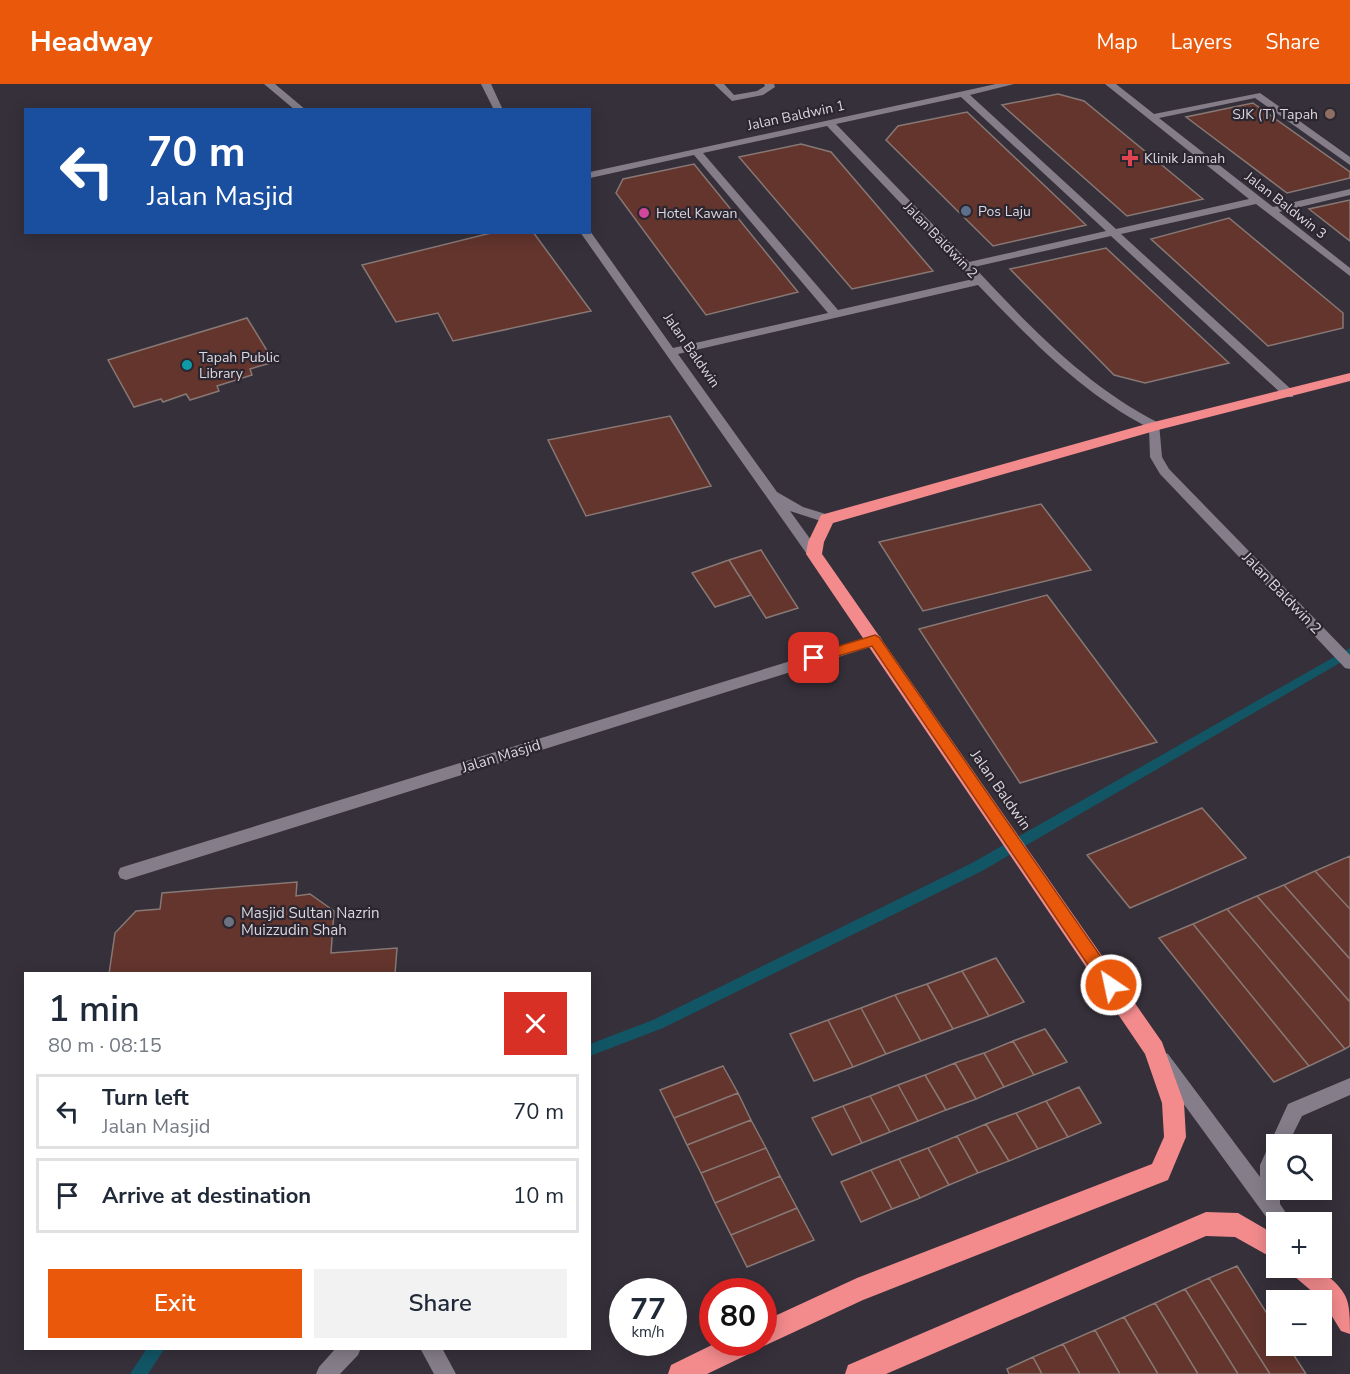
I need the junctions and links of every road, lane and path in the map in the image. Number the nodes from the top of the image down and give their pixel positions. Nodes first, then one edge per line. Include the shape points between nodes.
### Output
1 (269, 84) edge
2 (486, 84) edge
3 (719, 84) edge
4 (769, 84) edge
5 (1009, 84) edge
6 (1110, 84) edge
7 (963, 94) junction
8 (299, 108) edge
9 (499, 108) edge
10 (1152, 117) junction
11 (828, 122) junction
12 (696, 151) junction
13 (1350, 162) edge
14 (591, 175) edge
15 (1350, 192) edge
16 (1258, 200) junction
17 (1271, 211) junction
18 (1116, 233) junction
19 (586, 234) edge
20 (966, 266) junction
21 (1350, 273) edge
22 (980, 280) junction
23 (834, 313) junction
24 (670, 352) junction
25 (1350, 376) edge
26 (1289, 394) junction
27 (1155, 426) junction
28 (768, 491) junction
29 (827, 519) junction
30 (814, 554) junction
31 (875, 640) junction
32 (1350, 664) edge
33 (126, 873) dead end
34 (1154, 1049) junction
35 (1350, 1086) edge
36 (1284, 1134) edge
37 (1274, 1212) edge
38 (1266, 1242) edge
39 (1313, 1278) edge
40 (1327, 1290) edge
41 (1332, 1296) edge
42 (1350, 1322) edge
43 (777, 1328) edge
44 (349, 1350) edge
45 (431, 1350) edge
46 (717, 1356) edge
47 (326, 1374) edge
48 (446, 1374) edge
49 (680, 1374) edge
50 (857, 1374) edge

1 - 8 street
2 - 9 street
3 - 4 street via 732,98 760,93
5 - 7 street, Jalan Baldwin 1
6 - 10 street, Jalan Baldwin 3
7 - 11 street, Jalan Baldwin 1
7 - 18 street
10 - 13 street via 1257,95
10 - 16 street, Jalan Baldwin 3
11 - 12 street, Jalan Baldwin 1
11 - 20 street, Jalan Baldwin 2
12 - 14 street, Jalan Baldwin 1
12 - 23 street
15 - 17 street
16 - 17 street, Jalan Baldwin 3
16 - 18 street
17 - 21 street, Jalan Baldwin 3
18 - 20 street
18 - 26 street
19 - 24 street, Jalan Baldwin
20 - 22 street, Jalan Baldwin 2
22 - 23 street
22 - 27 street, Jalan Baldwin 2 via 1054,358 1098,394
23 - 24 street
24 - 28 street, Jalan Baldwin
25 - 26 highway
26 - 27 highway
27 - 29 highway
27 - 32 street, Jalan Baldwin 2 via 1156,457 1164,471
28 - 29 street via 798,510
28 - 30 street, Jalan Baldwin
29 - 30 highway
30 - 31 highway, Jalan Baldwin
31 - 33 street, Jalan Masjid
31 - 34 highway, Jalan Baldwin
34 - 37 street
34 - 43 highway, Jalan Baldwin via 1173,1102 1175,1137 1160,1172 857,1290
35 - 36 street via 1295,1110
38 - 50 highway via 1238,1225 1206,1224
39 - 40 highway
41 - 42 highway
44 - 47 street
45 - 48 street
46 - 49 highway

